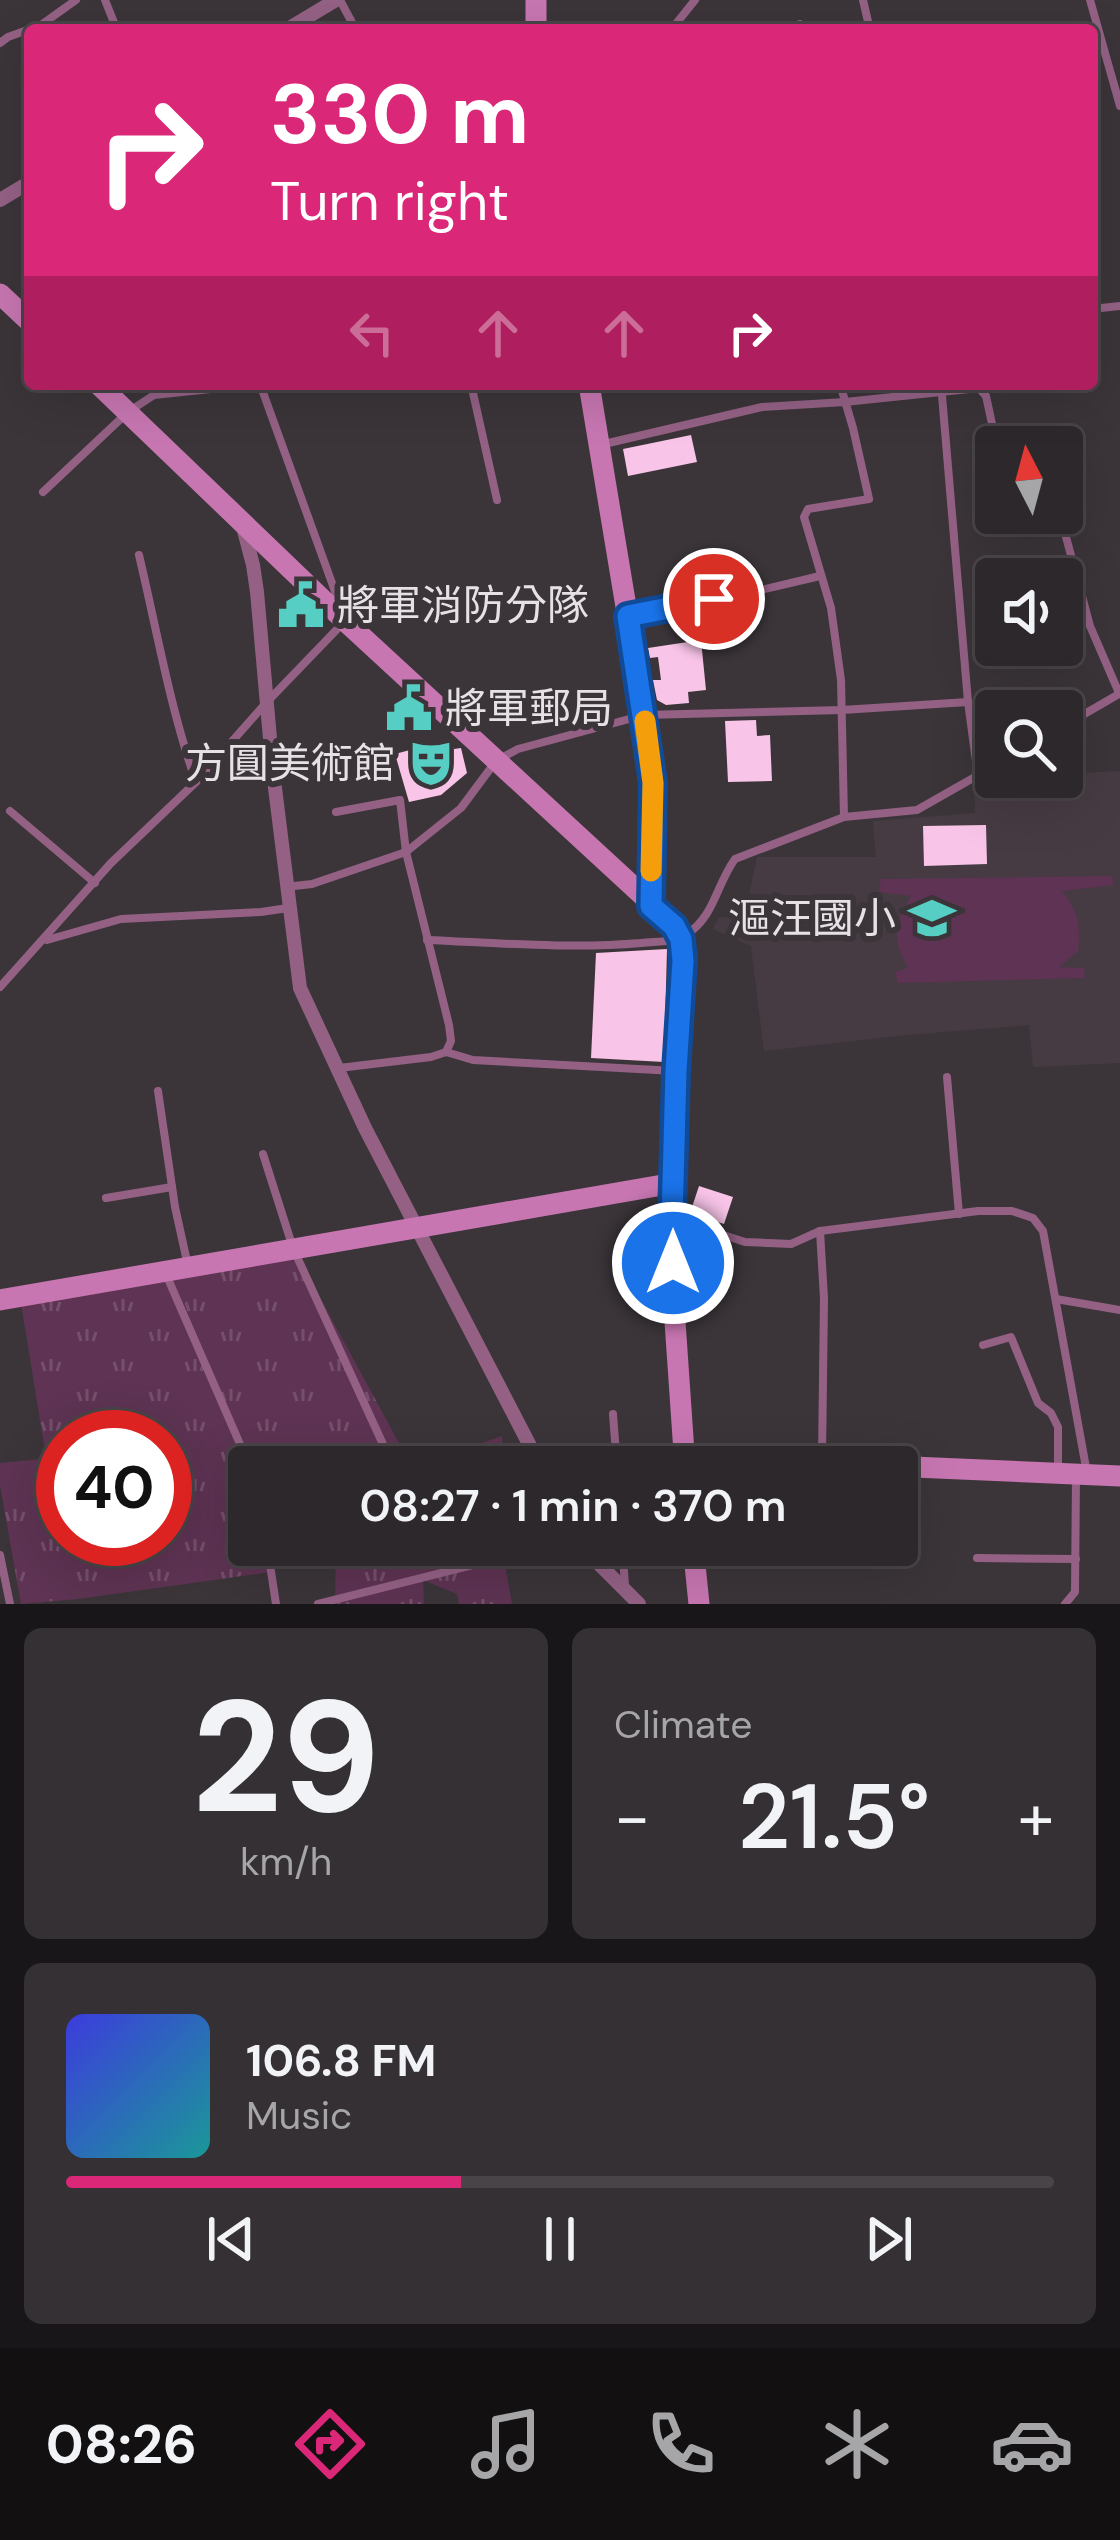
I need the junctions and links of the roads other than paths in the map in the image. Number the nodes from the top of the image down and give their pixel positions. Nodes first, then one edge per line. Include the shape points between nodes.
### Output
1 (76, 0) edge
2 (338, 0) edge
3 (695, 0) edge
4 (42, 24) edge
5 (296, 24) edge
6 (676, 24) edge
7 (1098, 28) edge
8 (1120, 106) edge
9 (0, 294) edge
10 (24, 316) edge
11 (104, 390) edge
12 (202, 390) edge
13 (261, 390) edge
14 (472, 390) edge
15 (590, 390) edge
16 (842, 390) edge
17 (928, 390) edge
18 (942, 390) edge
19 (981, 390) edge
20 (845, 402) junction
21 (128, 412) junction
22 (993, 426) edge
23 (598, 446) junction
24 (43, 492) dead end
25 (496, 500) dead end
26 (242, 522) junction
27 (1065, 534) edge
28 (140, 555) dead end
29 (820, 576) junction
30 (628, 616) junction
31 (345, 621) junction
32 (1119, 693) edge
33 (968, 702) junction
34 (266, 703) junction
35 (842, 710) junction
36 (1083, 714) edge
37 (644, 715) junction
38 (975, 754) edge
39 (496, 761) junction
40 (975, 778) edge
41 (196, 782) junction
42 (10, 812) dead end
43 (336, 812) dead end
44 (844, 818) junction
45 (406, 852) junction
46 (94, 883) junction
47 (285, 886) junction
48 (651, 906) junction
49 (288, 908) junction
50 (681, 939) junction
51 (428, 940) junction
52 (43, 941) junction
53 (0, 987) edge
54 (446, 1052) junction
55 (336, 1069) junction
56 (676, 1071) junction
57 (947, 1076) dead end
58 (158, 1091) dead end
59 (263, 1154) dead end
60 (674, 1183) junction
61 (172, 1187) junction
62 (106, 1198) dead end
63 (959, 1214) junction
64 (672, 1219) junction
65 (418, 1228) junction
66 (820, 1231) junction
67 (293, 1248) junction
68 (188, 1266) junction
69 (164, 1271) junction
70 (1056, 1299) junction
71 (0, 1300) edge
72 (1120, 1310) edge
73 (983, 1345) dead end
74 (613, 1414) dead end
75 (241, 1446) edge
76 (384, 1446) edge
77 (531, 1446) edge
78 (615, 1446) edge
79 (684, 1446) edge
80 (822, 1446) edge
81 (918, 1466) edge
82 (1074, 1473) junction
83 (1120, 1475) edge
84 (0, 1555) edge
85 (977, 1558) dead end
86 (1076, 1558) junction
87 (270, 1566) edge
88 (469, 1566) edge
89 (600, 1566) edge
90 (624, 1566) edge
91 (695, 1566) edge
92 (626, 1593) junction
93 (10, 1604) edge
94 (276, 1604) edge
95 (318, 1604) edge
96 (639, 1604) edge
97 (699, 1604) edge
98 (1065, 1604) edge

1 - 4 lane
2 - 5 street
3 - 6 lane
7 - 8 lane
9 - 10 street
11 - 21 street
12 - 21 lane via 154,395
13 - 31 lane
14 - 25 lane
15 - 23 street
16 - 20 lane
17 - 20 lane
18 - 33 lane
19 - 22 lane
20 - 23 lane via 762,407
20 - 29 lane via 869,499 808,508
21 - 24 lane
21 - 26 street
23 - 30 street
26 - 31 street
26 - 34 street via 254,565
27 - 32 lane via 1090,626
28 - 41 lane
29 - 30 lane
29 - 35 lane
30 - 37 street
31 - 34 lane
31 - 39 street
32 - 36 lane
33 - 35 lane
33 - 38 lane
34 - 41 lane
34 - 47 street
35 - 37 lane
35 - 44 lane
37 - 39 lane
37 - 48 street via 653,783
39 - 45 lane via 461,808
39 - 48 street
40 - 44 lane via 917,810
41 - 46 lane
42 - 46 lane
43 - 45 lane via 400,800
44 - 50 lane via 735,859 705,919
45 - 47 lane
45 - 51 lane
46 - 52 lane
47 - 49 street
48 - 50 street
49 - 52 lane via 121,919
49 - 55 street via 300,988
50 - 51 lane via 596,947
50 - 56 street
51 - 54 lane via 449,1025
52 - 53 lane
54 - 55 lane
54 - 56 lane
55 - 65 street
56 - 60 street
57 - 63 lane
58 - 61 lane
59 - 67 lane
60 - 64 street
60 - 65 street
61 - 62 lane
61 - 68 lane
63 - 66 lane
63 - 70 lane via 1033,1218
64 - 66 lane via 745,1242 791,1244
64 - 79 street
65 - 67 street
65 - 77 street
66 - 80 lane
67 - 68 street
67 - 76 lane
68 - 69 street
69 - 71 street
69 - 75 lane
70 - 72 lane
70 - 82 lane
73 - 82 lane via 1011,1337
74 - 78 lane
81 - 82 street
82 - 83 street
82 - 86 lane
84 - 93 lane
85 - 86 lane
86 - 98 lane via 1075,1592
87 - 94 lane
88 - 95 lane
89 - 92 street
90 - 92 lane
91 - 97 street
92 - 96 street

